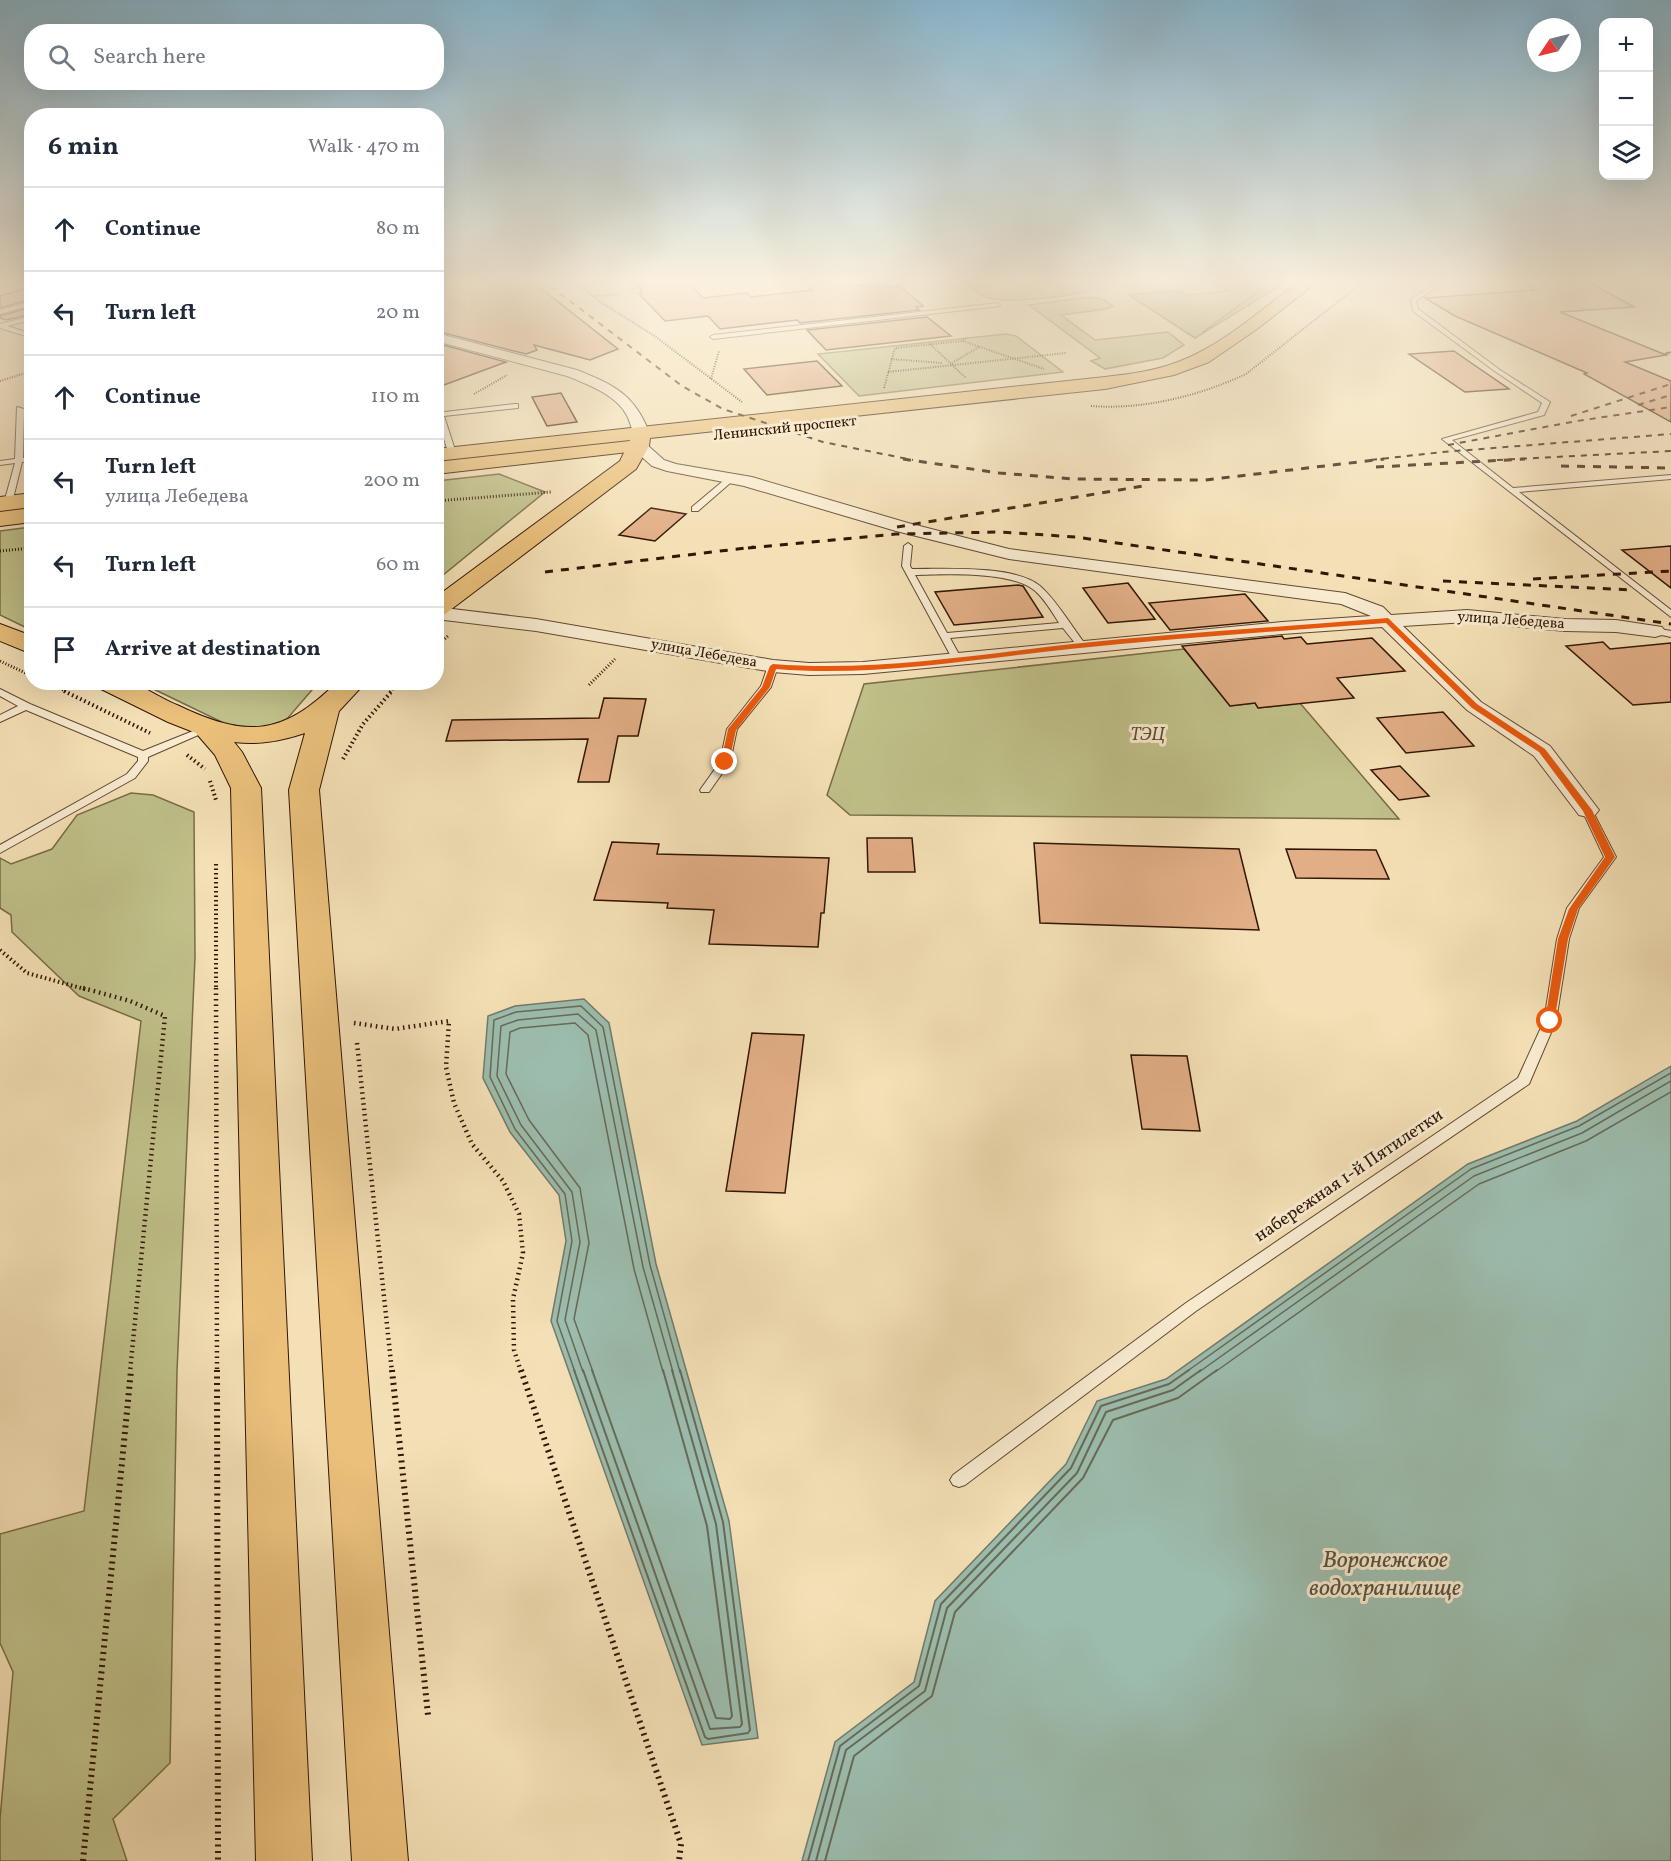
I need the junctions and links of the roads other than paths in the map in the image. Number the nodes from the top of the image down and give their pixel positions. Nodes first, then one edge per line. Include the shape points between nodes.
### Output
1 (545, 366) edge
2 (1206, 366) edge
3 (1491, 366) edge
4 (515, 406) dead end
5 (20, 409) dead end
6 (444, 414) edge
7 (640, 439) junction
8 (444, 454) edge
9 (24, 460) edge
10 (19, 461) junction
11 (0, 463) edge
12 (444, 467) edge
13 (1671, 477) edge
14 (732, 478) junction
15 (1512, 490) junction
16 (24, 502) edge
17 (695, 508) dead end
18 (2, 509) edge
19 (24, 513) edge
20 (908, 546) dead end
21 (909, 572) junction
22 (444, 605) edge
23 (444, 612) edge
24 (1671, 614) edge
25 (1388, 621) junction
26 (1064, 625) junction
27 (0, 632) edge
28 (1663, 633) edge
29 (944, 636) junction
30 (24, 642) edge
31 (1081, 645) junction
32 (956, 658) junction
33 (773, 666) junction
34 (120, 690) edge
35 (0, 692) edge
36 (339, 695) edge
37 (26, 706) junction
38 (0, 719) edge
39 (190, 736) junction
40 (143, 755) junction
41 (705, 790) dead end
42 (1587, 810) joint
43 (0, 850) edge
44 (958, 1480) dead end
45 (284, 1861) edge
46 (380, 1861) edge

1 - 7 street via 603,387 634,412
2 - 7 main road, Ленинский проспект via 1173,382 1097,394
3 - 15 lane via 1546,402 1541,413 1446,439
4 - 6 lane
5 - 10 lane
7 - 8 main road, Ленинский проспект
7 - 12 main road, Ленинский проспект
7 - 14 street via 658,463
7 - 22 main road via 629,465
9 - 10 lane
10 - 11 lane
10 - 18 lane
13 - 15 lane
14 - 17 lane
14 - 25 street via 1009,554 1345,599 1376,611
15 - 24 lane
16 - 18 main road
18 - 19 main road
20 - 21 lane
21 - 26 lane via 1021,578 1035,587
21 - 29 lane
23 - 33 street, улица Лебедева
25 - 28 street, улица Лебедева via 1477,617
25 - 31 street, улица Лебедева
25 - 42 street via 1474,706 1542,751
26 - 29 lane
26 - 31 lane
27 - 30 main road
29 - 32 lane
31 - 32 street, улица Лебедева
32 - 33 street, улица Лебедева via 863,668
33 - 41 lane via 766,687 732,729 725,762
34 - 39 main road
35 - 37 lane
36 - 39 main road via 303,724 270,734
36 - 46 main road via 304,790
37 - 38 lane
37 - 40 lane
39 - 40 lane
39 - 45 main road via 228,752 246,788
40 - 43 lane via 143,762 131,776
42 - 44 lane, набережная 1-й Пятилетки via 1610,857 1573,909 1563,939 1550,1021 1524,1081 1191,1307

